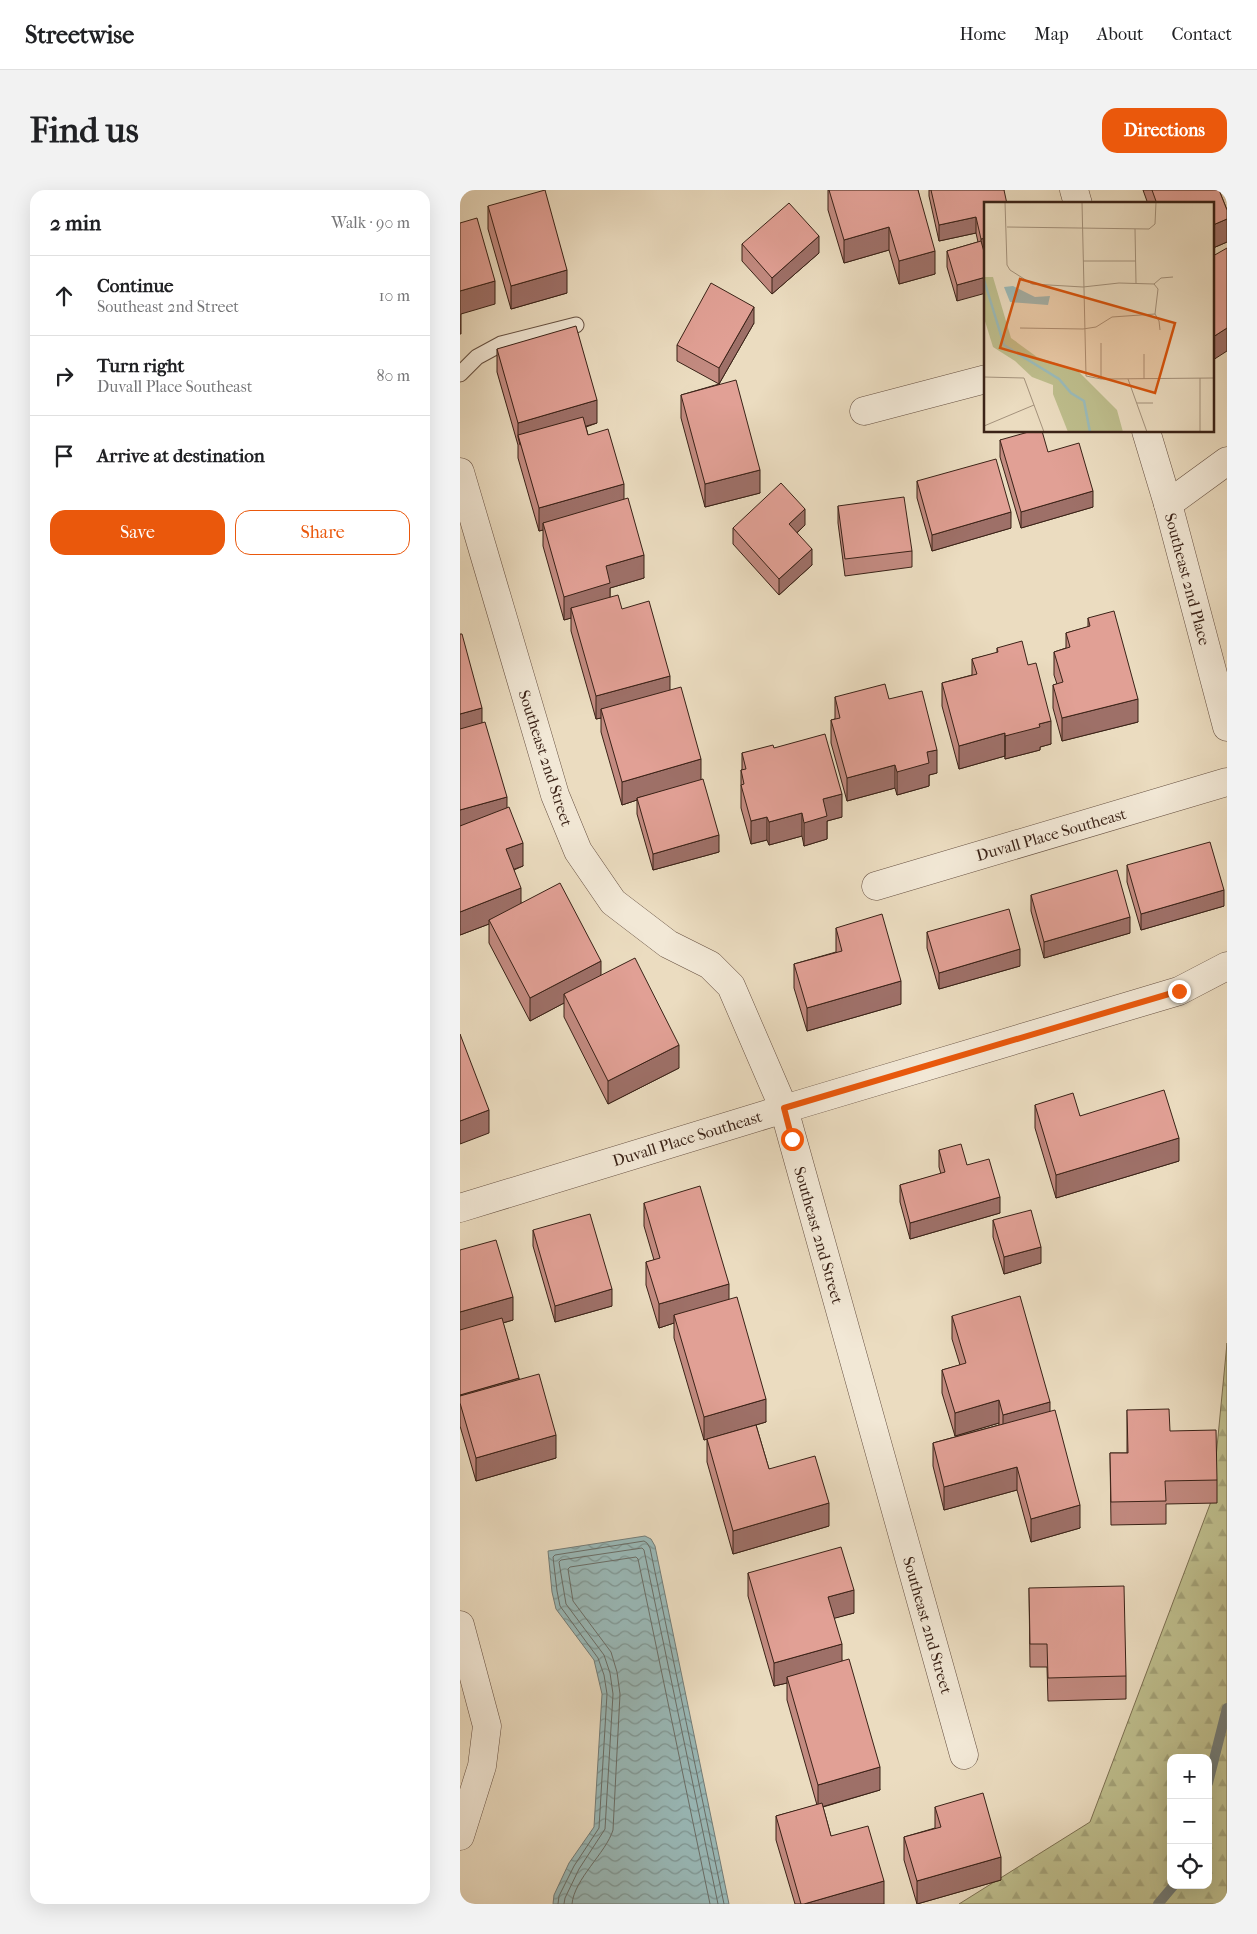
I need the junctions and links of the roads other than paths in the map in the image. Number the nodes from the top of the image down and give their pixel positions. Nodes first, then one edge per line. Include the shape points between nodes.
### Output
1 (576, 325) edge
2 (460, 374) edge
3 (984, 380) edge
4 (864, 411) dead end
5 (1146, 432) edge
6 (1227, 461) edge
7 (460, 472) edge
8 (1168, 504) junction
9 (1227, 726) edge
10 (1227, 782) edge
11 (876, 886) dead end
12 (1227, 966) edge
13 (784, 1108) junction
14 (460, 1208) edge
15 (460, 1625) edge
16 (964, 1754) dead end
17 (460, 1836) edge

1 - 2 lane via 501,344 477,357
3 - 4 street
5 - 8 street, Southeast 2nd Place
6 - 8 street
7 - 13 street, Southeast 2nd Street via 555,795 578,851 613,902 668,944 710,965 731,986
8 - 9 street, Southeast 2nd Place
10 - 11 street, Duvall Place Southeast
12 - 13 street, Duvall Place Southeast via 1179,991
13 - 14 street, Duvall Place Southeast
13 - 16 street, Southeast 2nd Street
15 - 17 street via 487,1726 482,1766

